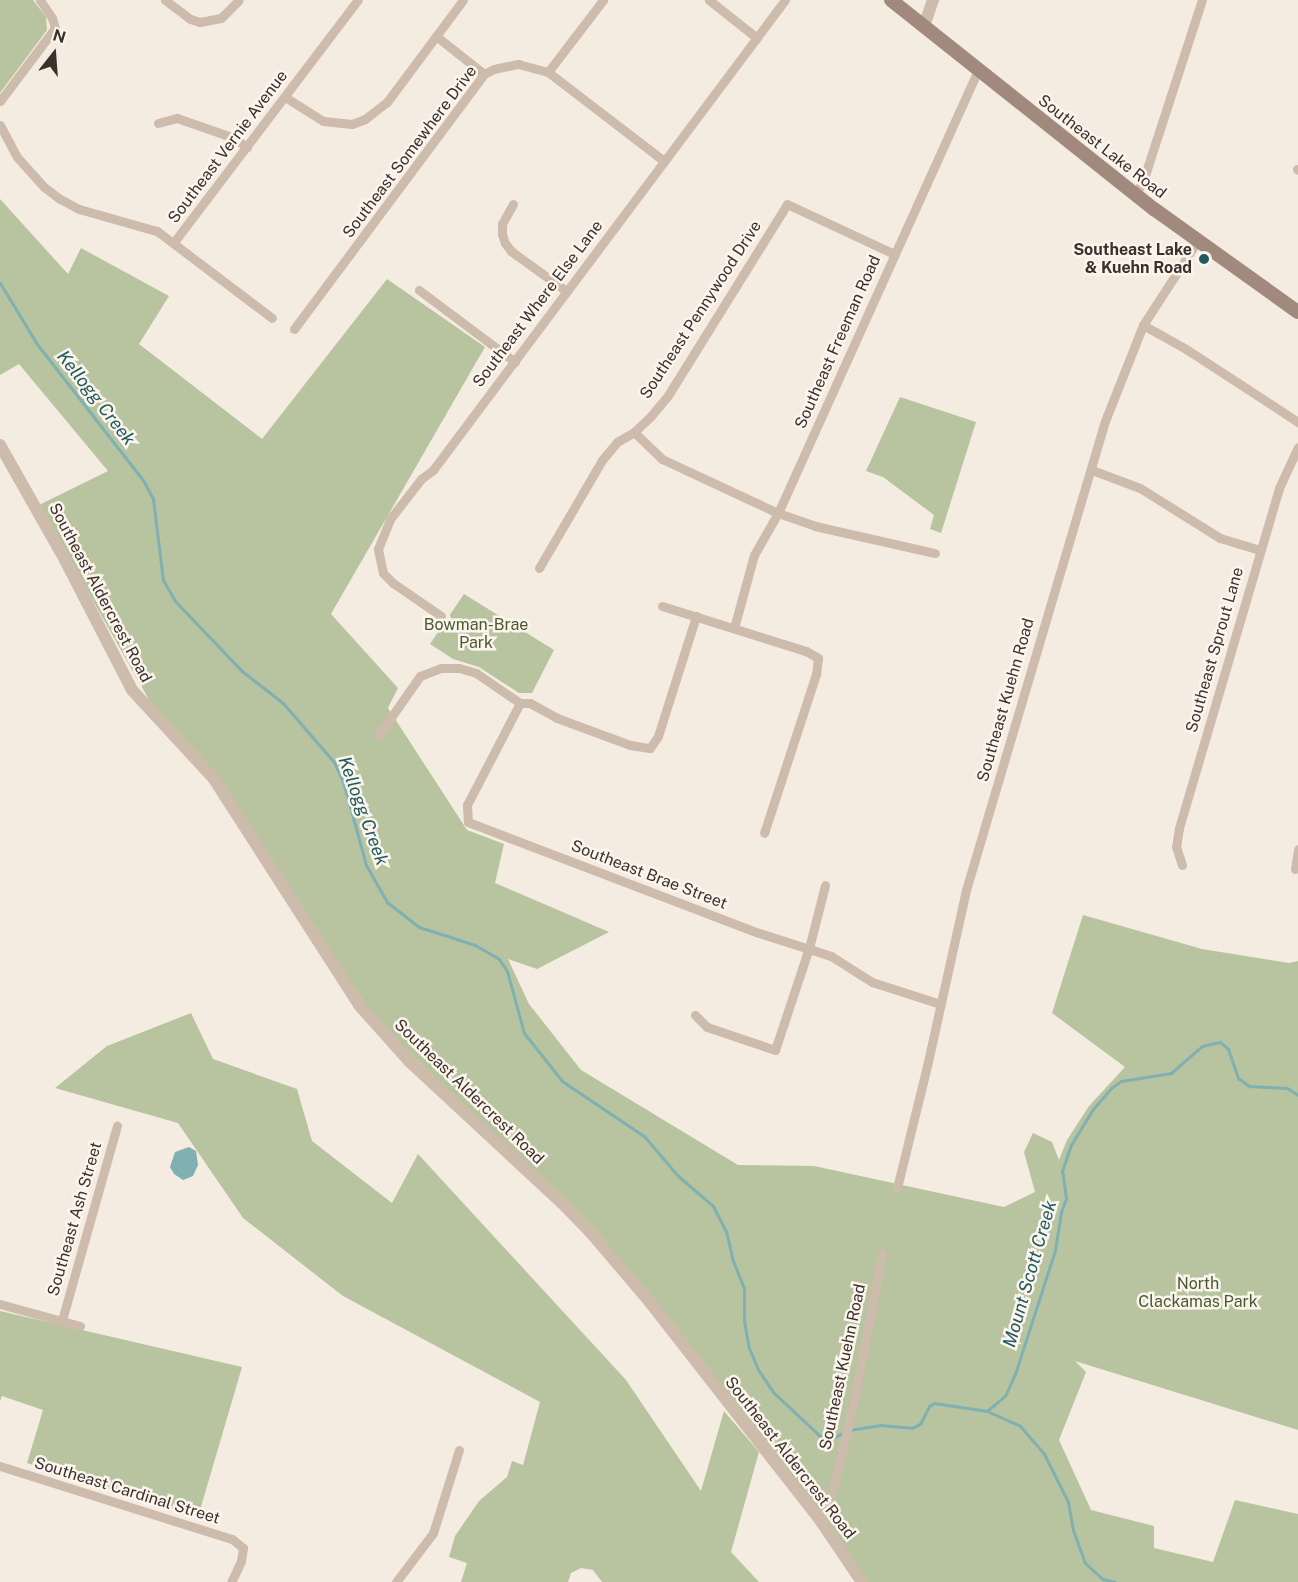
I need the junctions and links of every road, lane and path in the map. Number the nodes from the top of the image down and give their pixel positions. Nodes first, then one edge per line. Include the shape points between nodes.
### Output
1 (40, 0) edge
2 (165, 0) edge
3 (238, 0) edge
4 (358, 0) edge
5 (463, 0) edge
6 (603, 0) edge
7 (708, 0) edge
8 (785, 0) edge
9 (891, 0) edge
10 (933, 0) edge
11 (1202, 0) edge
12 (924, 26) junction
13 (436, 36) junction
14 (757, 38) junction
15 (978, 70) junction
16 (548, 72) junction
17 (484, 74) junction
18 (285, 97) junction
19 (0, 101) edge
20 (158, 123) dead end
21 (0, 125) edge
22 (247, 147) junction
23 (664, 160) junction
24 (1136, 195) junction
25 (513, 204) dead end
26 (1197, 240) junction
27 (174, 242) junction
28 (894, 254) junction
29 (419, 290) dead end
30 (566, 291) junction
31 (1298, 312) edge
32 (272, 318) dead end
33 (1143, 325) junction
34 (294, 329) dead end
35 (514, 362) junction
36 (1298, 422) edge
37 (634, 432) junction
38 (0, 445) edge
39 (1298, 447) edge
40 (1092, 470) junction
41 (778, 513) junction
42 (1260, 550) junction
43 (934, 553) dead end
44 (539, 568) dead end
45 (662, 606) dead end
46 (441, 616) dead end
47 (696, 616) junction
48 (734, 628) junction
49 (520, 703) junction
50 (378, 736) dead end
51 (764, 833) dead end
52 (1298, 849) edge
53 (1182, 865) dead end
54 (1295, 870) dead end
55 (825, 885) dead end
56 (808, 948) junction
57 (940, 1004) junction
58 (695, 1015) dead end
59 (117, 1126) dead end
60 (897, 1188) dead end
61 (882, 1254) dead end
62 (0, 1304) edge
63 (62, 1320) junction
64 (80, 1326) dead end
65 (459, 1450) dead end
66 (0, 1466) edge
67 (820, 1520) junction
68 (231, 1582) edge
69 (396, 1582) edge
70 (862, 1582) edge

1 - 19 street via 55,28
2 - 3 street via 200,22 221,18
4 - 18 street, Southeast Vernie Avenue
5 - 13 street
6 - 16 street
7 - 14 street
8 - 14 street, Southeast Where Else Lane
9 - 12 main road, Southeast Lake Road
10 - 12 street
11 - 24 street
12 - 15 main road, Southeast Lake Road
13 - 17 street
13 - 18 street via 387,102 365,119 352,124 323,121
14 - 23 street, Southeast Where Else Lane
15 - 24 main road, Southeast Lake Road
15 - 28 street, Southeast Freeman Road
16 - 17 street, Southeast Somewhere Drive via 518,64 503,65
16 - 23 street, Southeast Somewhere Drive
17 - 34 street, Southeast Somewhere Drive
18 - 22 street, Southeast Vernie Avenue
20 - 22 street via 177,118 234,138
21 - 27 street via 17,157 60,199 142,225
22 - 27 street, Southeast Vernie Avenue
23 - 30 street, Southeast Where Else Lane
24 - 26 main road, Southeast Lake Road
25 - 30 street via 502,224 505,243
26 - 31 main road, Southeast Lake Road
26 - 33 street, Southeast Kuehn Road
27 - 32 street, Southeast Vernie Avenue
28 - 37 street, Southeast Pennywood Drive via 787,204 667,397
28 - 41 street, Southeast Freeman Road
29 - 35 street
30 - 35 street, Southeast Where Else Lane
33 - 36 street
33 - 40 street, Southeast Kuehn Road via 1105,421
35 - 46 street, Southeast Where Else Lane via 433,470 421,479 390,519 378,549 383,573
37 - 41 street via 662,459
37 - 44 street via 617,442 602,460
38 - 67 street, Southeast Aldercrest Road via 132,690 214,779 359,1005 409,1061 592,1234
39 - 42 street, Southeast Sprout Lane via 1279,488
40 - 42 street via 1140,488 1220,538
40 - 57 street, Southeast Kuehn Road via 966,890
41 - 43 street via 815,526
41 - 48 street, Southeast Freeman Road via 748,570
42 - 53 street, Southeast Sprout Lane via 1179,828 1176,847
45 - 47 street
47 - 48 street
47 - 49 street via 658,736 650,748 630,745 557,718 530,703
48 - 51 street via 818,658
49 - 50 street via 476,673 459,668 428,671 413,683
49 - 56 street, Southeast Brae Street via 467,805 468,822
52 - 54 street
55 - 56 street
56 - 57 street, Southeast Brae Street via 838,959 872,982
56 - 58 street via 775,1050 707,1027
57 - 60 street, Southeast Kuehn Road
59 - 63 street, Southeast Ash Street
61 - 67 street, Southeast Kuehn Road via 853,1405 830,1498
62 - 63 street
63 - 64 street
65 - 69 street via 433,1533
66 - 68 street, Southeast Cardinal Street via 232,1539 243,1548
67 - 70 street, Southeast Aldercrest Road

